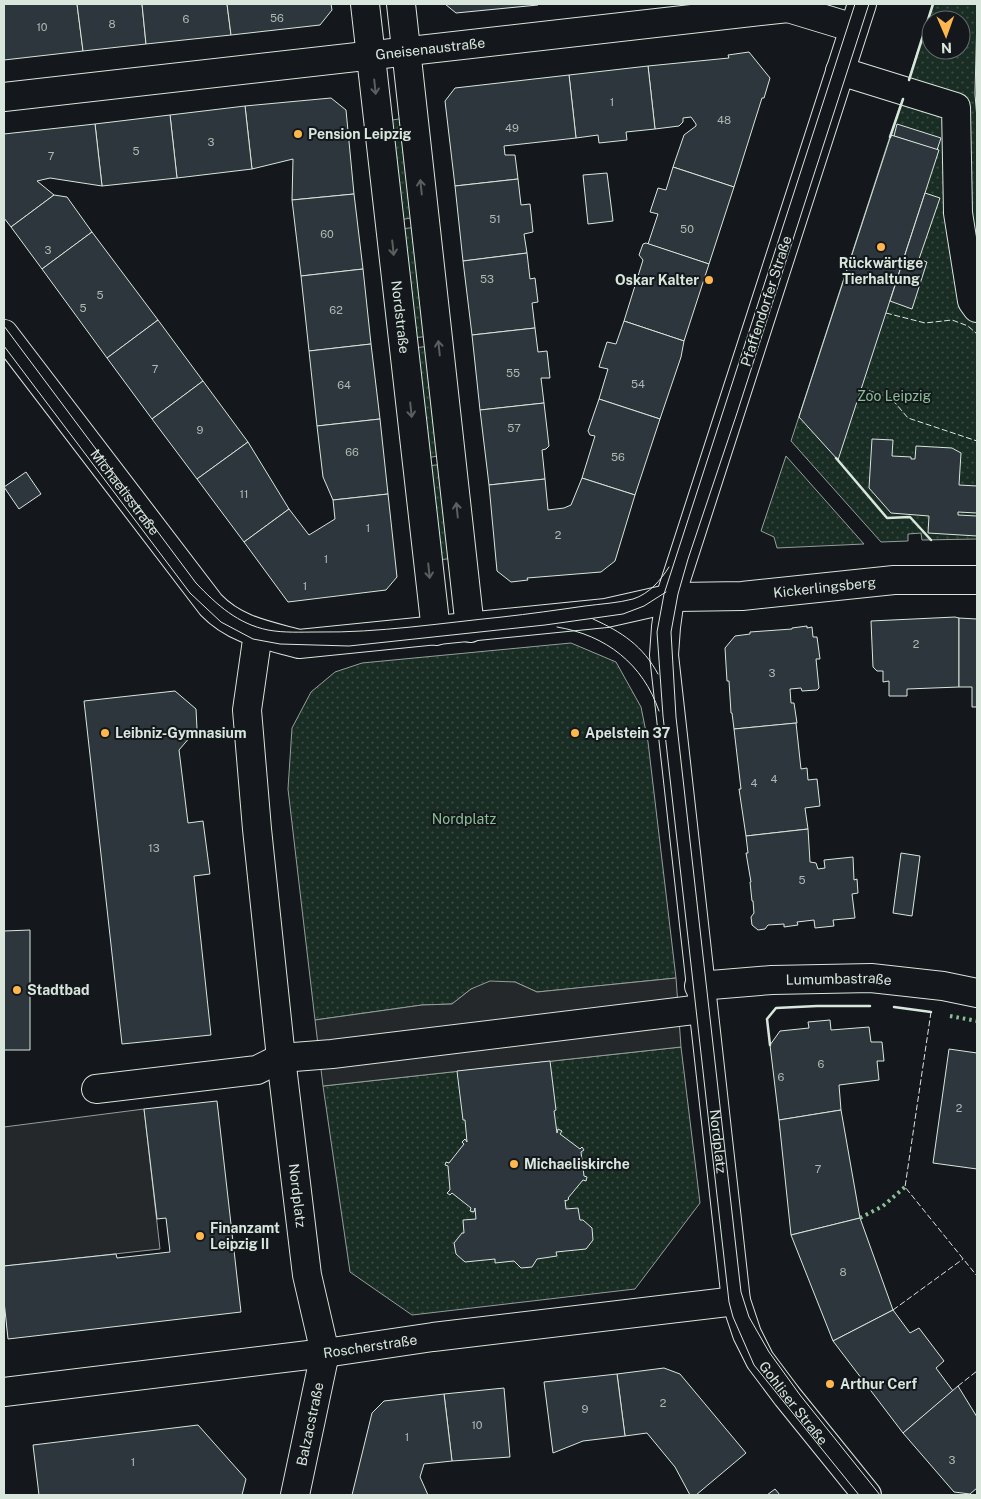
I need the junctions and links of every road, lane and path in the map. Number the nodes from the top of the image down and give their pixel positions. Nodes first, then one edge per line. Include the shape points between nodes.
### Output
1 (365, 4) edge
2 (401, 4) edge
3 (858, 16) edge
4 (406, 51) junction
5 (371, 54) junction
6 (840, 71) junction
7 (4, 97) edge
8 (977, 308) edge
9 (4, 334) edge
10 (977, 580) edge
11 (670, 598) junction
12 (470, 628) junction
13 (436, 631) junction
14 (258, 633) junction
15 (977, 993) edge
16 (701, 998) junction
17 (281, 1058) junction
18 (96, 1088) dead end
19 (736, 1301) junction
20 (325, 1353) junction
21 (4, 1392) edge
22 (295, 1495) edge
23 (867, 1495) edge

1 - 5 street, Nordstraße
2 - 4 street
3 - 4 street, Gneisenaustraße via 788,8
3 - 6 street, Pfaffendorfer Straße
4 - 5 street, Gneisenaustraße
12 -> 4 street
5 - 7 street, Gneisenaustraße
5 -> 13 street, Nordstraße
6 - 8 street via 956,106 958,213 972,301
6 - 11 street, Pfaffendorfer Straße
9 - 14 street, Michaelisstraße via 211,605 233,624
10 - 11 street, Kickerlingsberg via 894,580 742,596
11 - 12 street via 606,613
11 - 16 street, Nordplatz via 664,655
12 - 13 street
13 - 14 street via 299,644
14 - 17 street, Nordplatz via 246,710
15 - 16 street, Lumumbastraße via 872,978 772,980
16 - 17 street, Lumumbastraße
16 - 19 street, Nordplatz
17 - 18 street via 257,1070
17 - 20 street, Nordplatz via 309,1284
19 - 20 street, Roscherstraße
19 - 23 street, Gohliser Straße via 760,1360
20 - 21 street, Roscherstraße
20 - 22 street, Balzacstraße

